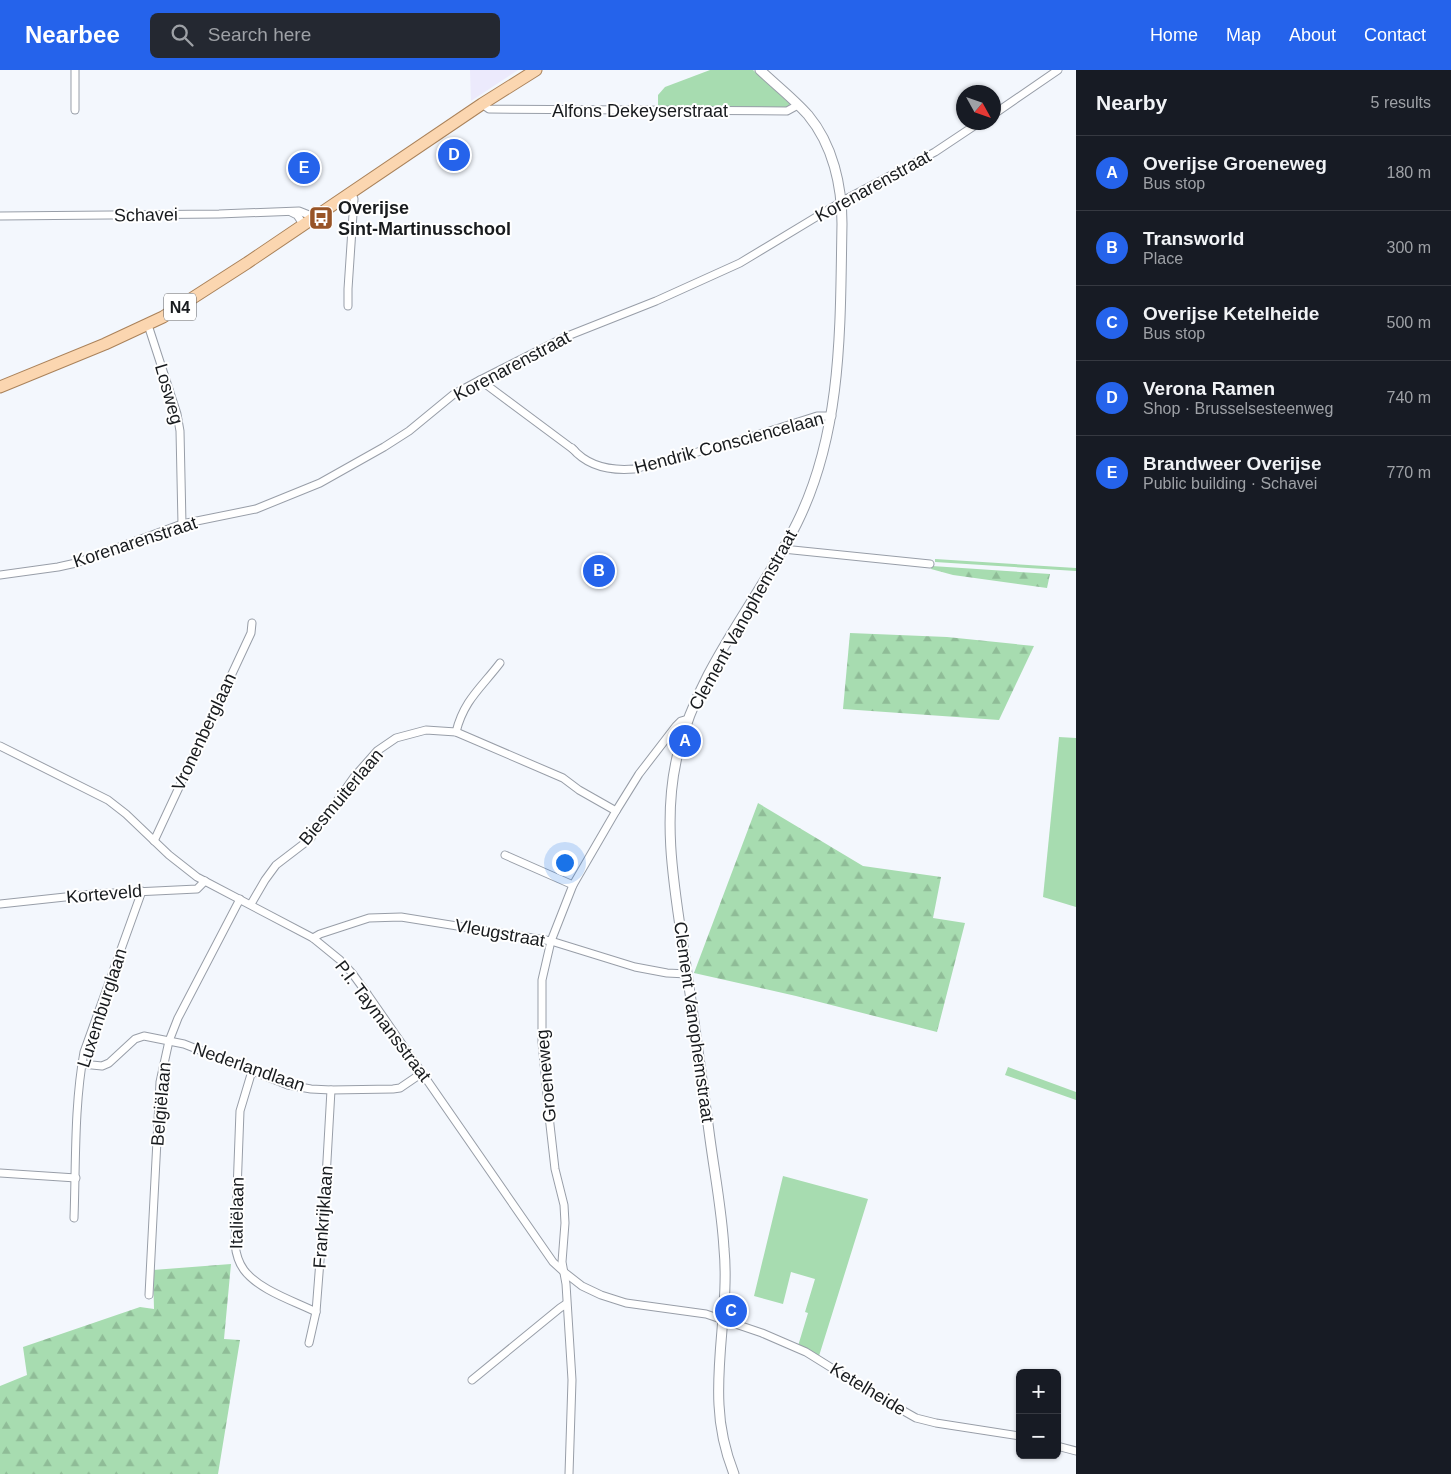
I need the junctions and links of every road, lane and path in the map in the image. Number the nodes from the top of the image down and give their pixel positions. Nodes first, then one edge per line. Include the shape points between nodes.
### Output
1 (75, 70) edge
2 (536, 70) edge
3 (760, 70) edge
4 (1058, 70) edge
5 (482, 104) junction
6 (798, 105) junction
7 (1001, 109) edge
8 (75, 110) dead end
9 (968, 130) edge
10 (351, 192) junction
11 (842, 202) junction
12 (292, 212) junction
13 (0, 216) edge
14 (314, 217) junction
15 (303, 224) junction
16 (348, 306) dead end
17 (148, 325) junction
18 (480, 380) junction
19 (0, 387) edge
20 (832, 416) junction
21 (182, 524) junction
22 (783, 549) junction
23 (930, 564) dead end
24 (0, 575) edge
25 (252, 623) dead end
26 (500, 663) dead end
27 (688, 719) junction
28 (456, 732) junction
29 (0, 746) edge
30 (616, 810) junction
31 (154, 841) junction
32 (505, 855) dead end
33 (205, 881) junction
34 (573, 885) junction
35 (142, 891) junction
36 (240, 899) junction
37 (0, 904) edge
38 (251, 904) junction
39 (313, 938) junction
40 (551, 942) junction
41 (687, 974) junction
42 (169, 1041) junction
43 (82, 1064) junction
44 (252, 1071) junction
45 (422, 1073) junction
46 (331, 1090) junction
47 (0, 1173) edge
48 (76, 1178) junction
49 (74, 1218) dead end
50 (564, 1272) junction
51 (149, 1296) dead end
52 (566, 1304) junction
53 (316, 1312) junction
54 (723, 1320) junction
55 (309, 1343) dead end
56 (472, 1380) dead end
57 (1016, 1435) edge
58 (1061, 1447) edge
59 (1076, 1452) edge
60 (569, 1474) edge
61 (734, 1474) edge

1 - 8 street
2 - 5 main road, N4
3 - 6 street, Clement Vanophemstraat
4 - 7 street
5 - 6 street, Alfons Dekeyserstraat via 499,109 787,112
5 - 10 main road, N4
6 - 11 street, Clement Vanophemstraat via 826,143
9 - 11 street, Korenarenstraat
10 - 14 main road, N4
10 - 16 street via 354,199
11 - 18 street, Korenarenstraat via 740,263 565,337
11 - 20 street, Clement Vanophemstraat via 838,366
12 - 13 street, Schavei
12 - 14 street, Schavei via 306,212
12 - 15 street
14 - 15 main road, N4
15 - 17 main road, N4 via 191,300
17 - 19 main road, N4
17 - 21 street, Losweg via 177,414
18 - 20 street, Hendrik Consciencelaan via 597,465 617,471 735,442 817,416
18 - 21 street, Korenarenstraat via 454,394 409,431 320,483 256,509
20 - 22 street, Clement Vanophemstraat via 813,486
21 - 24 street, Korenarenstraat via 58,568
22 - 23 street
22 - 27 street, Clement Vanophemstraat via 724,646
25 - 31 street, Vronenberglaan via 251,633
26 - 28 street via 467,703
27 - 30 street, Groeneweg via 676,726
27 - 41 street, Clement Vanophemstraat via 677,753 670,794 670,836
28 - 30 street, Biesmuiterlaan via 563,778
28 - 38 street, Biesmuiterlaan via 426,730 396,738 377,750 310,838 276,865
29 - 31 street, P.I. Taymansstraat via 108,800
30 - 34 street, Groeneweg
31 - 33 street, P.I. Taymansstraat
32 - 34 street
33 - 35 street, Korteveld via 197,889
33 - 36 street, P.I. Taymansstraat
34 - 40 street, Groeneweg
35 - 37 street, Korteveld
35 - 43 street, Luxemburglaan
36 - 38 street, P.I. Taymansstraat
36 - 42 street, Belgiëlaan via 194,985
38 - 39 street, P.I. Taymansstraat
39 - 40 street, Vleugstraat via 369,918 401,917
39 - 45 street, P.I. Taymansstraat via 352,973
40 - 41 street, Vleugstraat via 635,967
40 - 50 street, Groeneweg via 542,980 542,1042 556,1169 566,1223
41 - 54 street, Clement Vanophemstraat via 723,1236
42 - 43 street, Nederlandlaan via 144,1036 135,1039 109,1063 102,1066
42 - 44 street, Nederlandlaan
42 - 51 street, Belgiëlaan via 160,1082
43 - 48 street, Luxemburglaan
44 - 46 street, Nederlandlaan via 288,1085
44 - 53 street, Italiëlaan via 240,1111 236,1257 242,1269 257,1282
45 - 46 street, Nederlandlaan via 400,1088
45 - 50 street, P.I. Taymansstraat via 553,1262
46 - 53 street, Frankrijklaan
47 - 48 street
48 - 49 street, Luxemburglaan
50 - 52 street, Groeneweg
50 - 54 street, P.I. Taymansstraat via 582,1286 626,1303 706,1314
52 - 56 street
52 - 60 street, Groeneweg via 572,1380
53 - 55 street, Frankrijklaan
54 - 57 street, Ketelheide via 806,1352 916,1418
54 - 61 street, Clement Vanophemstraat via 718,1402 723,1438
58 - 59 street

